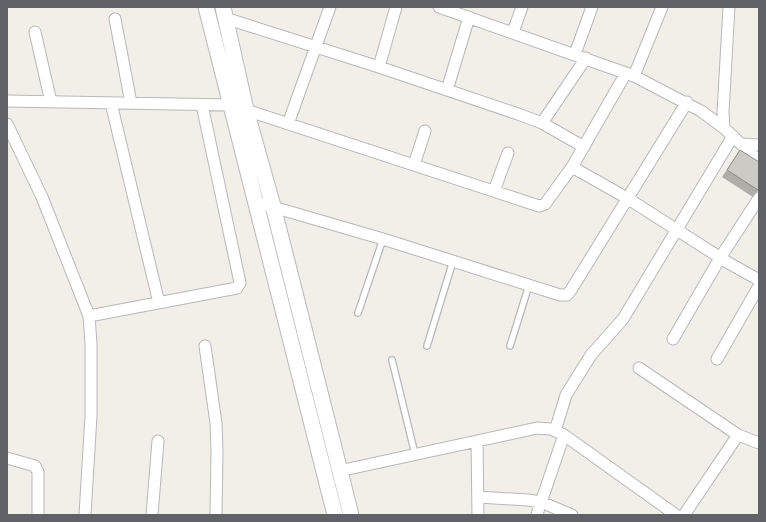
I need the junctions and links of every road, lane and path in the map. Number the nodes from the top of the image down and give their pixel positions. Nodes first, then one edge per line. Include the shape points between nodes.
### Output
1 (206, 7) edge
2 (330, 7) edge
3 (396, 7) edge
4 (522, 7) edge
5 (592, 7) edge
6 (662, 7) edge
7 (729, 7) edge
8 (444, 8) edge
9 (224, 12) edge
10 (469, 17) junction
11 (115, 19) dead end
12 (35, 32) dead end
13 (513, 32) junction
14 (316, 47) junction
15 (580, 56) junction
16 (379, 67) junction
17 (630, 74) junction
18 (447, 90) junction
19 (7, 102) edge
20 (51, 102) junction
21 (687, 102) junction
22 (111, 103) junction
23 (131, 103) junction
24 (202, 105) junction
25 (231, 105) junction
26 (246, 110) junction
27 (542, 123) junction
28 (7, 124) edge
29 (288, 124) junction
30 (724, 128) junction
31 (425, 131) dead end
32 (733, 136) junction
33 (741, 144) junction
34 (759, 145) edge
35 (584, 147) junction
36 (508, 152) dead end
37 (759, 162) edge
38 (414, 165) junction
39 (572, 167) junction
40 (494, 191) junction
41 (627, 198) junction
42 (759, 198) edge
43 (256, 202) junction
44 (273, 206) junction
45 (676, 231) junction
46 (383, 239) junction
47 (720, 258) junction
48 (453, 261) junction
49 (759, 280) edge
50 (529, 285) junction
51 (759, 286) edge
52 (159, 303) junction
53 (358, 313) dead end
54 (89, 316) junction
55 (673, 339) dead end
56 (205, 346) dead end
57 (427, 346) dead end
58 (510, 346) dead end
59 (717, 359) dead end
60 (392, 360) dead end
61 (639, 368) dead end
62 (560, 433) junction
63 (738, 435) junction
64 (158, 441) dead end
65 (477, 441) junction
66 (759, 443) edge
67 (415, 454) junction
68 (7, 458) edge
69 (339, 471) junction
70 (478, 497) junction
71 (541, 502) junction
72 (38, 515) edge
73 (85, 515) edge
74 (152, 515) edge
75 (216, 515) edge
76 (335, 515) edge
77 (351, 515) edge
78 (478, 515) edge
79 (537, 515) edge
80 (572, 515) edge
81 (676, 515) edge
82 (684, 515) edge

1 - 25 street
2 - 14 street
3 - 16 street
4 - 13 street
5 - 15 street
6 - 17 street
7 - 30 street
8 - 10 street
9 - 14 street
9 - 26 street
10 - 13 street
10 - 18 street
11 - 23 street
12 - 20 street
13 - 15 street
14 - 16 street
14 - 29 street
15 - 17 street
15 - 27 street
16 - 18 street
17 - 21 street
17 - 35 street
18 - 27 street
19 - 20 street
20 - 22 street
21 - 30 street
21 - 41 street
22 - 23 street
22 - 52 street
23 - 24 street
24 - 25 street
24 - 52 street via 240,283 238,288
25 - 43 street
26 - 29 street
26 - 44 street
27 - 35 street
28 - 54 street via 42,197
29 - 38 street
30 - 32 street
31 - 38 street
32 - 33 street
32 - 45 street
33 - 34 street
33 - 37 street
35 - 39 street
36 - 40 street
38 - 40 street
39 - 40 street via 545,204 539,206
39 - 41 street
41 - 45 street
41 - 50 street via 567,295
42 - 47 street
43 - 44 street
43 - 76 street
44 - 46 street
44 - 69 street
45 - 47 street
45 - 62 street via 623,319 591,355 566,395
46 - 48 street
46 - 53 lane
47 - 49 street
47 - 55 street
48 - 50 street
48 - 57 lane
50 - 58 lane
51 - 59 street
52 - 54 street
54 - 73 street via 91,416
56 - 75 street via 216,423
60 - 67 lane
61 - 63 street
62 - 65 street via 537,428
62 - 71 street
62 - 81 street
63 - 66 street
63 - 82 street
64 - 74 street
65 - 67 street
65 - 70 street
67 - 69 street
68 - 72 street via 35,466 38,472
69 - 77 street
70 - 71 street
70 - 78 street
71 - 79 street
71 - 80 street

